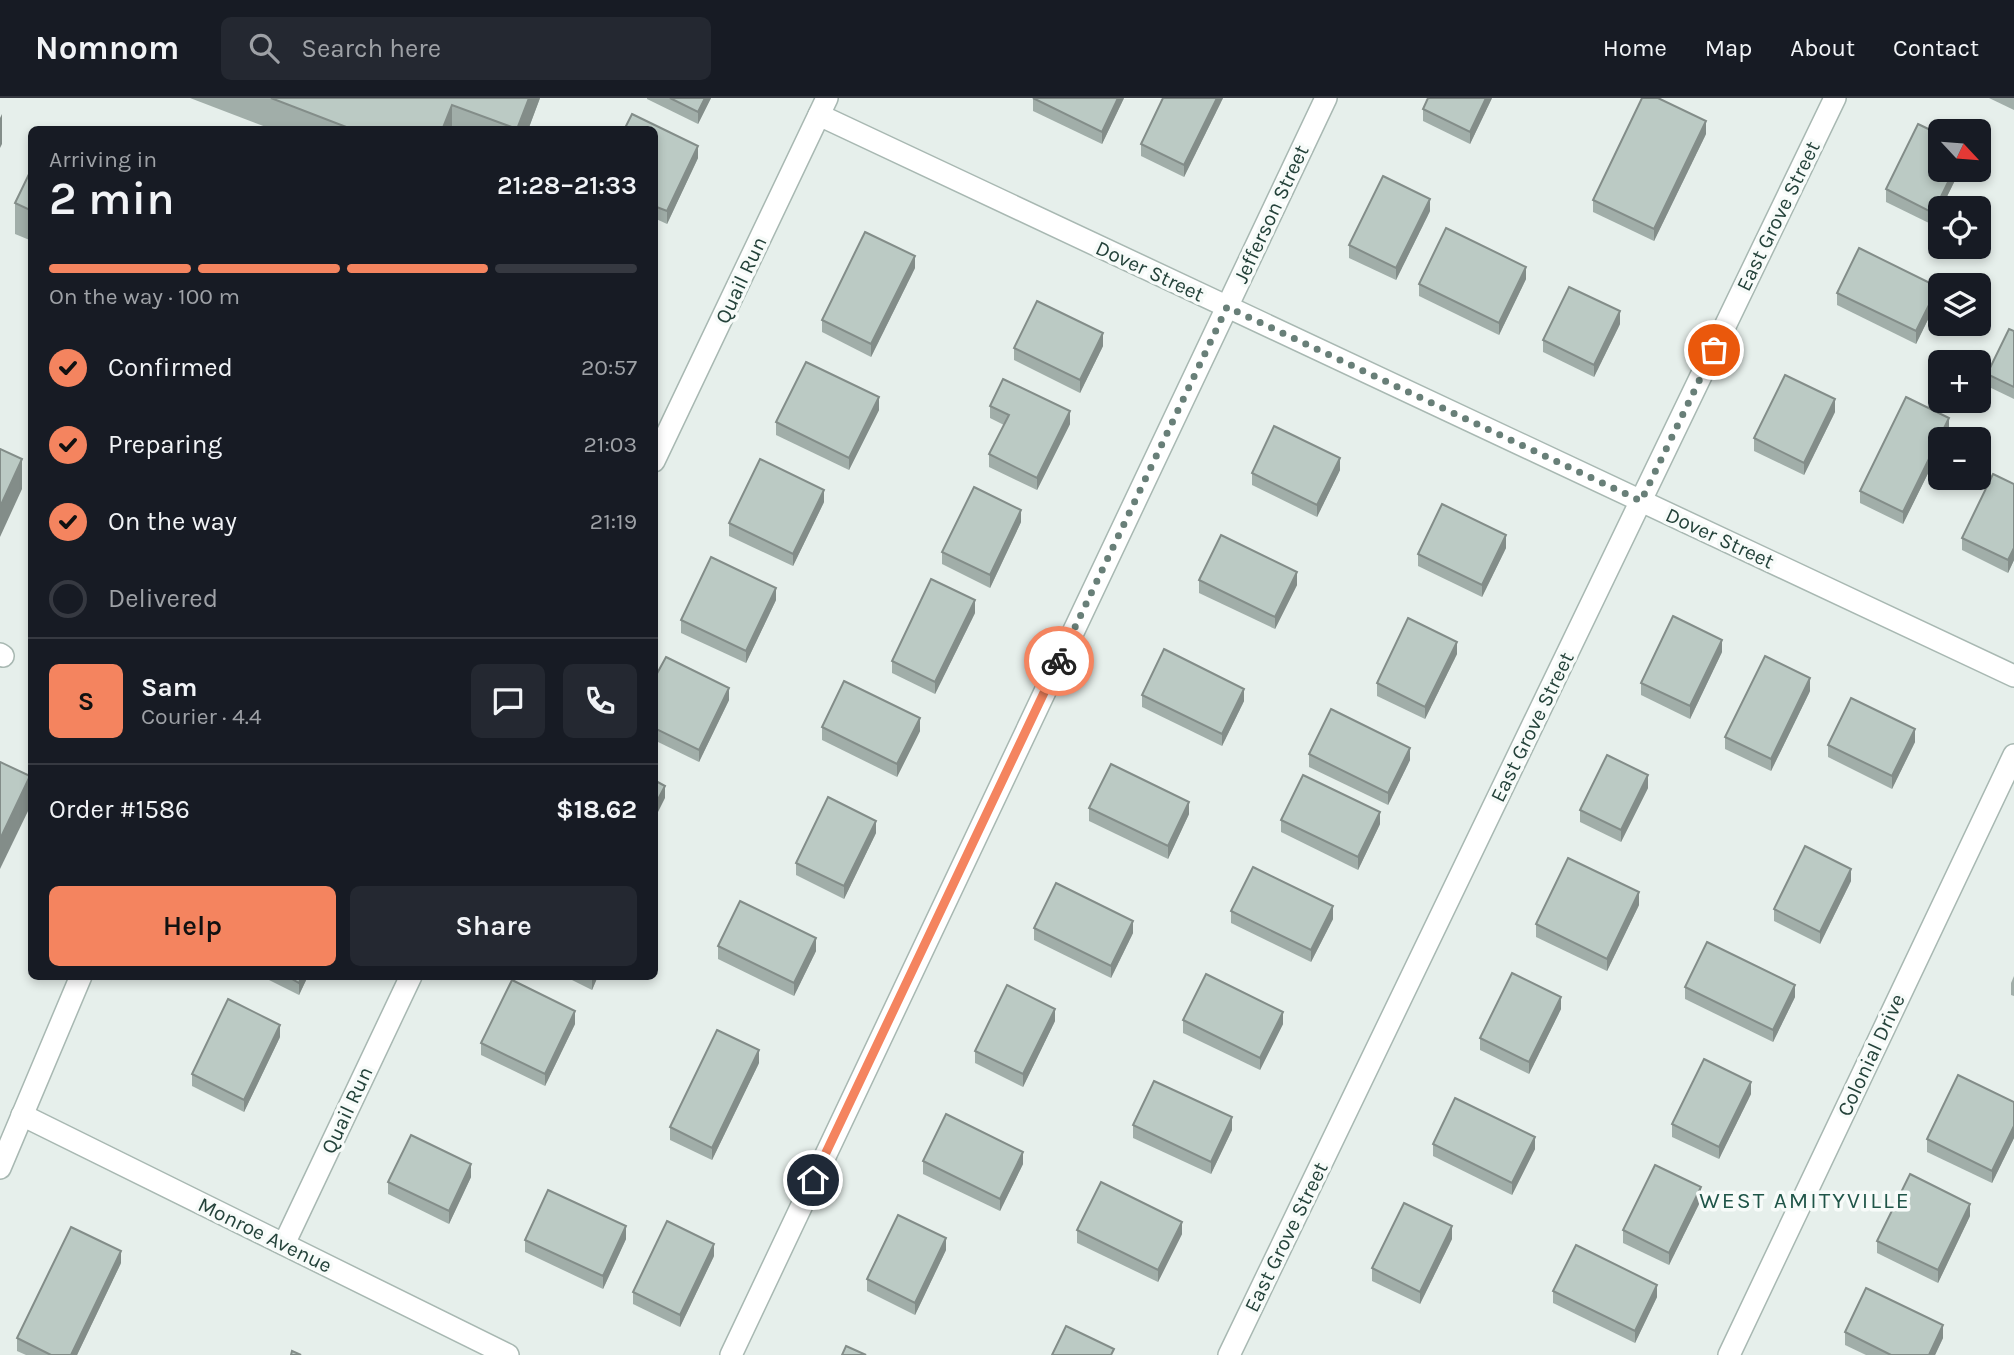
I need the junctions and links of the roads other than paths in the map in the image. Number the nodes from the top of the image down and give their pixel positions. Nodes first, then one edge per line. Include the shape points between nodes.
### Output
1 (1326, 98) edge
2 (1835, 98) edge
3 (823, 106) edge
4 (1227, 307) junction
5 (658, 453) edge
6 (1641, 501) junction
7 (2014, 676) edge
8 (2014, 755) edge
9 (79, 980) edge
10 (409, 980) edge
11 (22, 1115) junction
12 (0, 1168) edge
13 (284, 1244) junction
14 (508, 1355) edge
15 (731, 1355) edge
16 (1229, 1355) edge
17 (1729, 1355) edge

1 - 4 street, Jefferson Street
2 - 6 street, East Grove Street
3 - 4 street, Dover Street
3 - 5 street, Quail Run
4 - 6 street, Dover Street
4 - 15 street, Jefferson Street
6 - 7 street, Dover Street
6 - 16 street, East Grove Street
8 - 17 street, Colonial Drive
9 - 11 street
10 - 13 street, Quail Run
11 - 12 street
11 - 13 street, Monroe Avenue
13 - 14 street, Monroe Avenue

